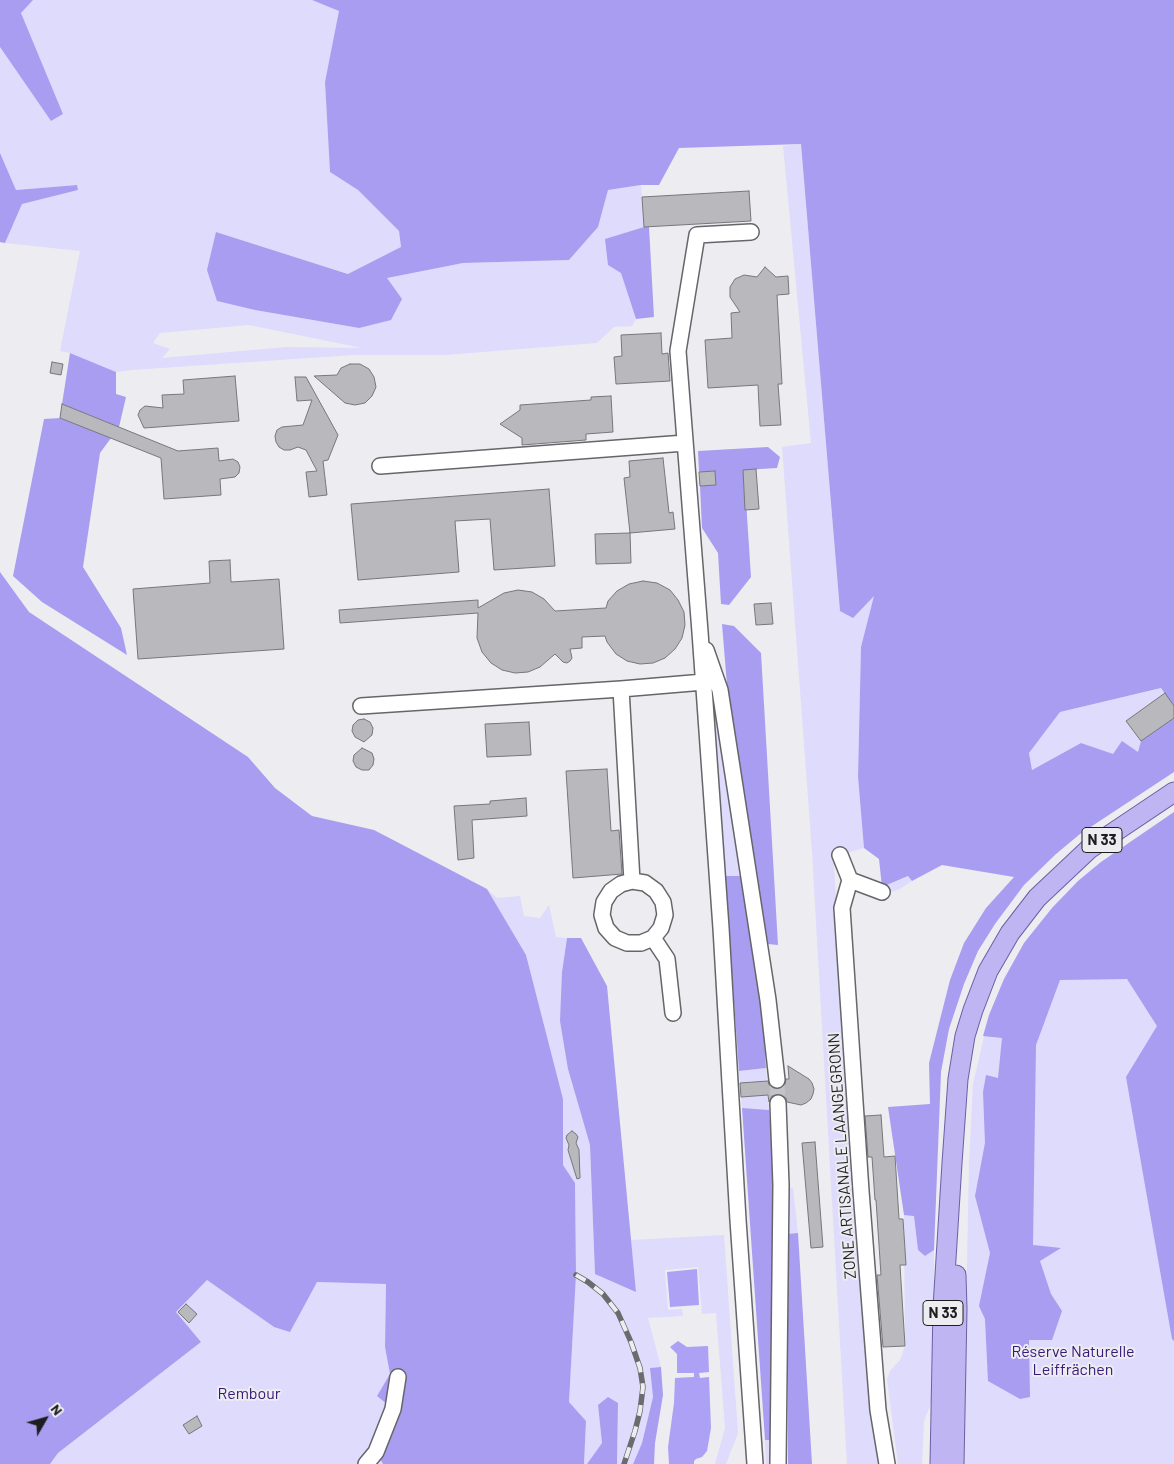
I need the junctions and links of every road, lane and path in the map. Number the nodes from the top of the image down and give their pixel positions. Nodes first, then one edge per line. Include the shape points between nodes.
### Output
1 (751, 232) dead end
2 (685, 444) junction
3 (380, 466) dead end
4 (700, 632) junction
5 (704, 682) junction
6 (621, 689) junction
7 (361, 706) dead end
8 (1174, 792) edge
9 (840, 855) dead end
10 (850, 880) junction
11 (632, 881) junction
12 (882, 892) dead end
13 (653, 938) junction
14 (674, 1013) dead end
15 (777, 1080) tunnel mouth
16 (778, 1103) tunnel mouth
17 (952, 1163) junction
18 (398, 1377) dead end
19 (366, 1464) edge
20 (755, 1464) edge
21 (778, 1464) edge
22 (887, 1464) edge
23 (940, 1464) edge
24 (954, 1464) edge

1 - 2 lane via 697,235 678,351
2 - 3 lane
2 - 4 lane
4 - 5 lane
4 - 15 lane via 720,690 768,1000
5 - 6 lane
5 - 20 lane
6 - 7 lane
6 - 11 lane
8 - 17 main road, N 33 via 1089,849 1037,898 1010,934 988,972 965,1036 958,1079
9 - 10 lane
10 - 12 lane
10 - 22 lane, ZONE ARTISANALE LAANGEGRONN via 842,908 843,928 877,1401
11 - 13 lane via 645,883 663,902 662,928
11 - 13 lane via 610,891 602,915 606,928 627,944
13 - 14 lane via 667,960
16 - 21 lane via 781,1185
17 - 23 main road, N 33 via 943,1308
17 - 24 main road, N 33 via 957,1309
18 - 19 lane via 393,1408 376,1452

